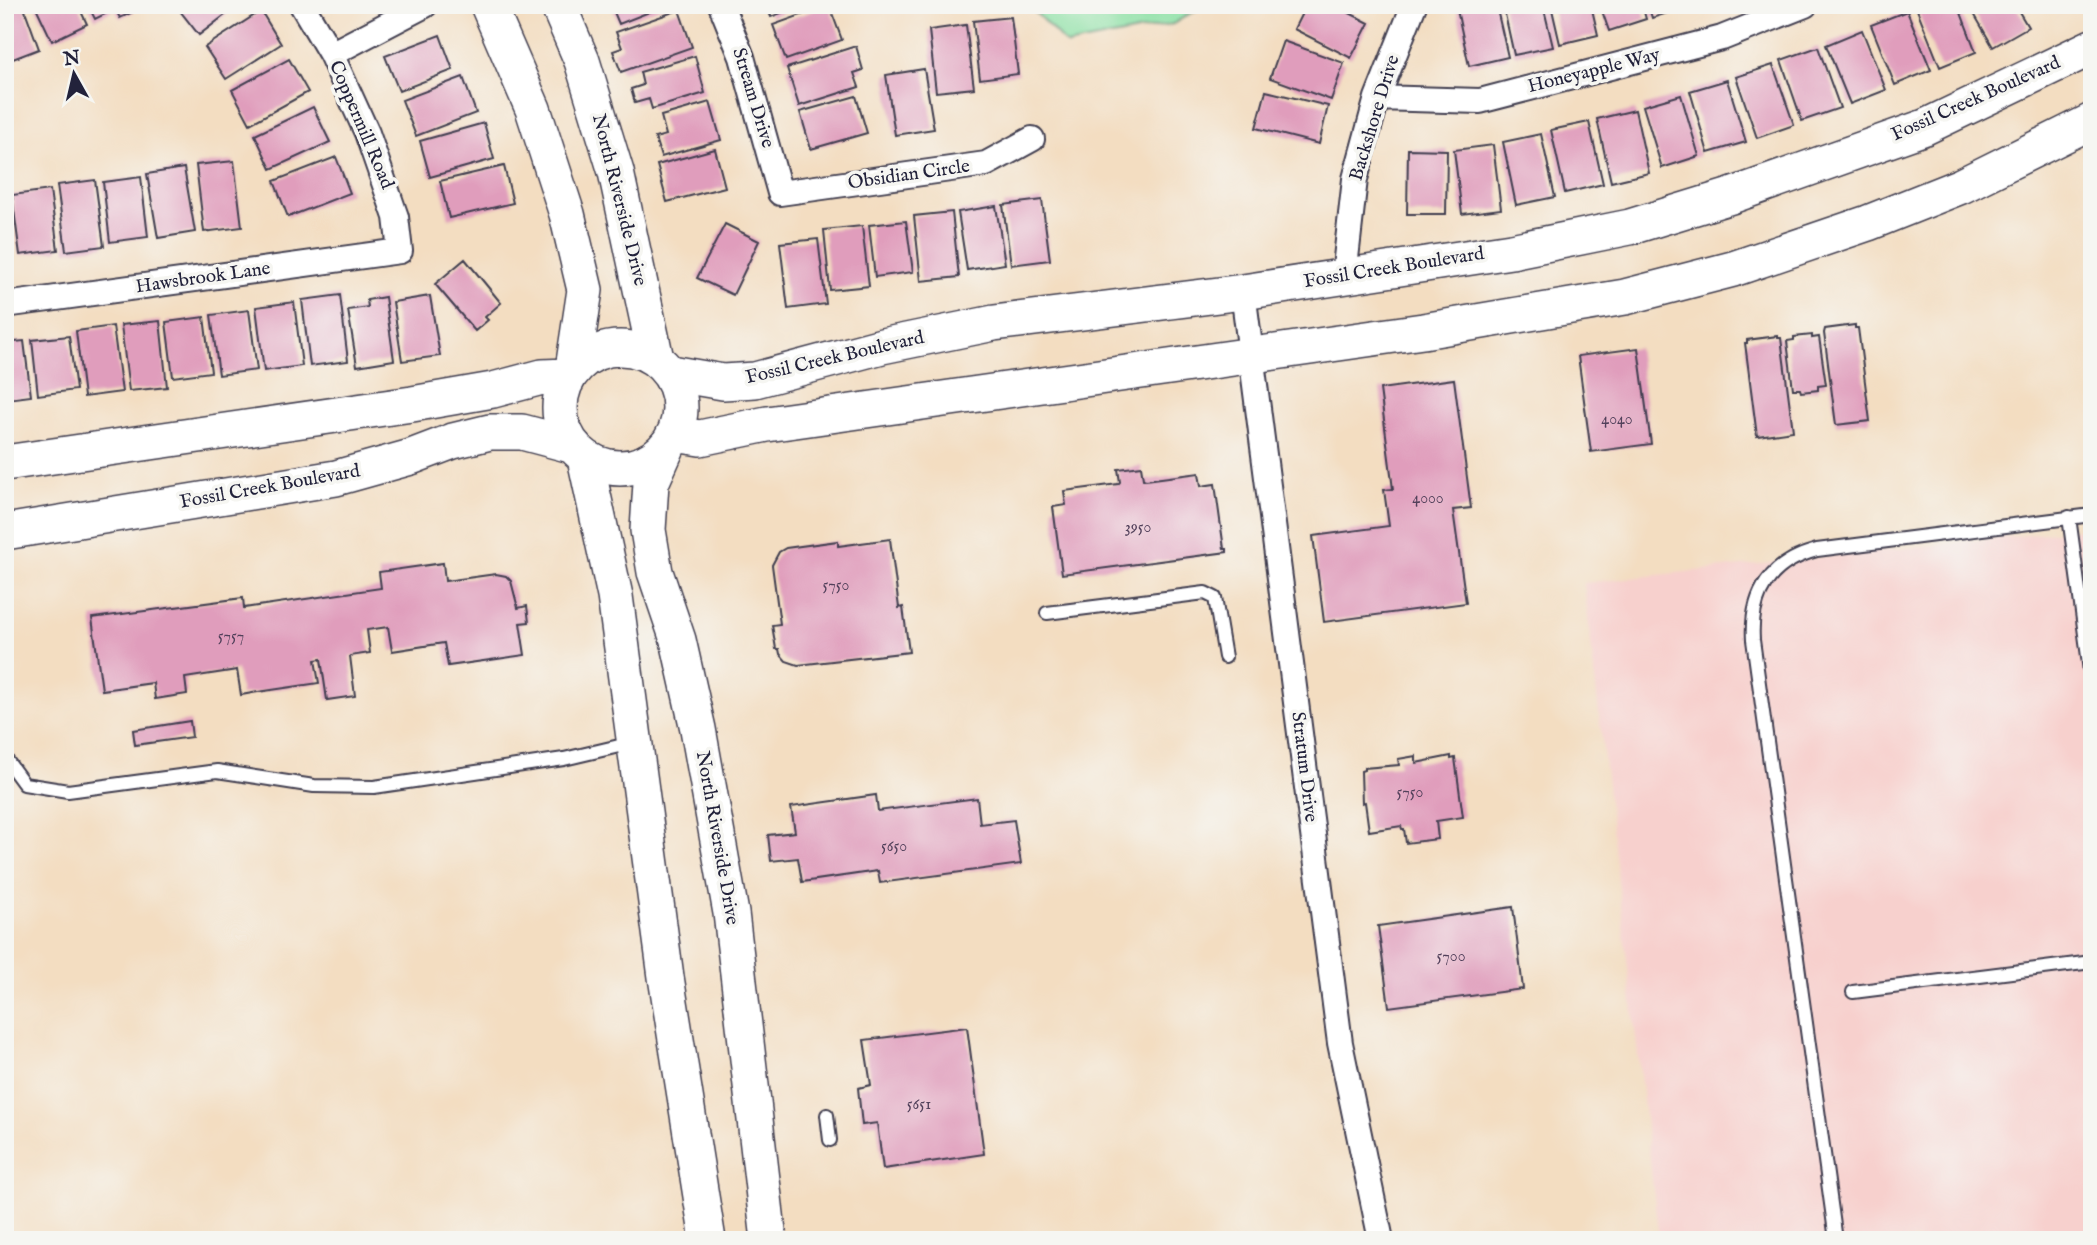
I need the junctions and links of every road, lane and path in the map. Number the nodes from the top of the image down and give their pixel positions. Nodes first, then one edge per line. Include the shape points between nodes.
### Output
1 (302, 5) edge
2 (425, 5) edge
3 (488, 5) edge
4 (558, 5) edge
5 (721, 5) edge
6 (1414, 5) edge
7 (1805, 5) edge
8 (2092, 47) edge
9 (331, 54) junction
10 (1377, 98) junction
11 (2092, 121) edge
12 (1032, 139) dead end
13 (780, 193) joint
14 (400, 251) joint
15 (1344, 276) junction
16 (1243, 292) junction
17 (5, 305) edge
18 (1252, 355) junction
19 (663, 366) junction
20 (571, 372) junction
21 (671, 440) junction
22 (578, 451) junction
23 (5, 463) edge
24 (2092, 514) edge
25 (2069, 517) junction
26 (5, 532) edge
27 (1047, 613) dead end
28 (1224, 657) dead end
29 (2092, 686) edge
30 (634, 743) junction
31 (5, 758) edge
32 (2092, 962) edge
33 (1853, 992) dead end
34 (827, 1115) dead end
35 (830, 1140) dead end
36 (708, 1240) edge
37 (768, 1240) edge
38 (1381, 1240) edge
39 (1836, 1240) edge

1 - 9 street, Coppermill Road
2 - 9 street
3 - 20 main road via 533,109 568,214 585,290
4 - 19 main road, North Riverside Drive via 582,61 616,172
5 - 13 street, Stream Drive via 742,57
6 - 10 street, Backshore Drive
7 - 10 street, Honeyapple Way via 1722,38 1480,101
8 - 15 main road, Fossil Creek Boulevard via 1925,127 1630,227 1511,251
9 - 14 street, Coppermill Road via 390,196
10 - 15 street, Backshore Drive via 1354,179
11 - 18 main road via 1961,186 1733,269 1625,297
12 - 13 street, Obsidian Circle via 986,164
14 - 17 street, Hawsbrook Lane
15 - 16 main road, Fossil Creek Boulevard
16 - 18 street, Stratum Drive
16 - 19 main road, Fossil Creek Boulevard via 995,323 882,346 755,380 723,382
18 - 21 main road
18 - 38 street, Stratum Drive via 1340,1043
19 - 20 main road via 640,350 622,347 587,357
19 - 21 main road via 681,402
20 - 22 main road via 559,403 562,425
20 - 23 main road via 412,404
21 - 22 main road via 646,462 620,469 602,466
21 - 37 main road, North Riverside Drive via 651,483 648,530 698,729 731,913
22 - 26 main road, Fossil Creek Boulevard via 522,432 490,432 336,478
22 - 30 main road via 615,596
24 - 25 lane
25 - 29 lane
25 - 39 lane via 1817,550 1781,566 1757,600 1753,640
27 - 28 lane via 1205,593 1215,597
30 - 31 lane via 564,759 374,787 314,786 217,771 68,791 24,784
30 - 36 main road
32 - 33 lane
34 - 35 lane

